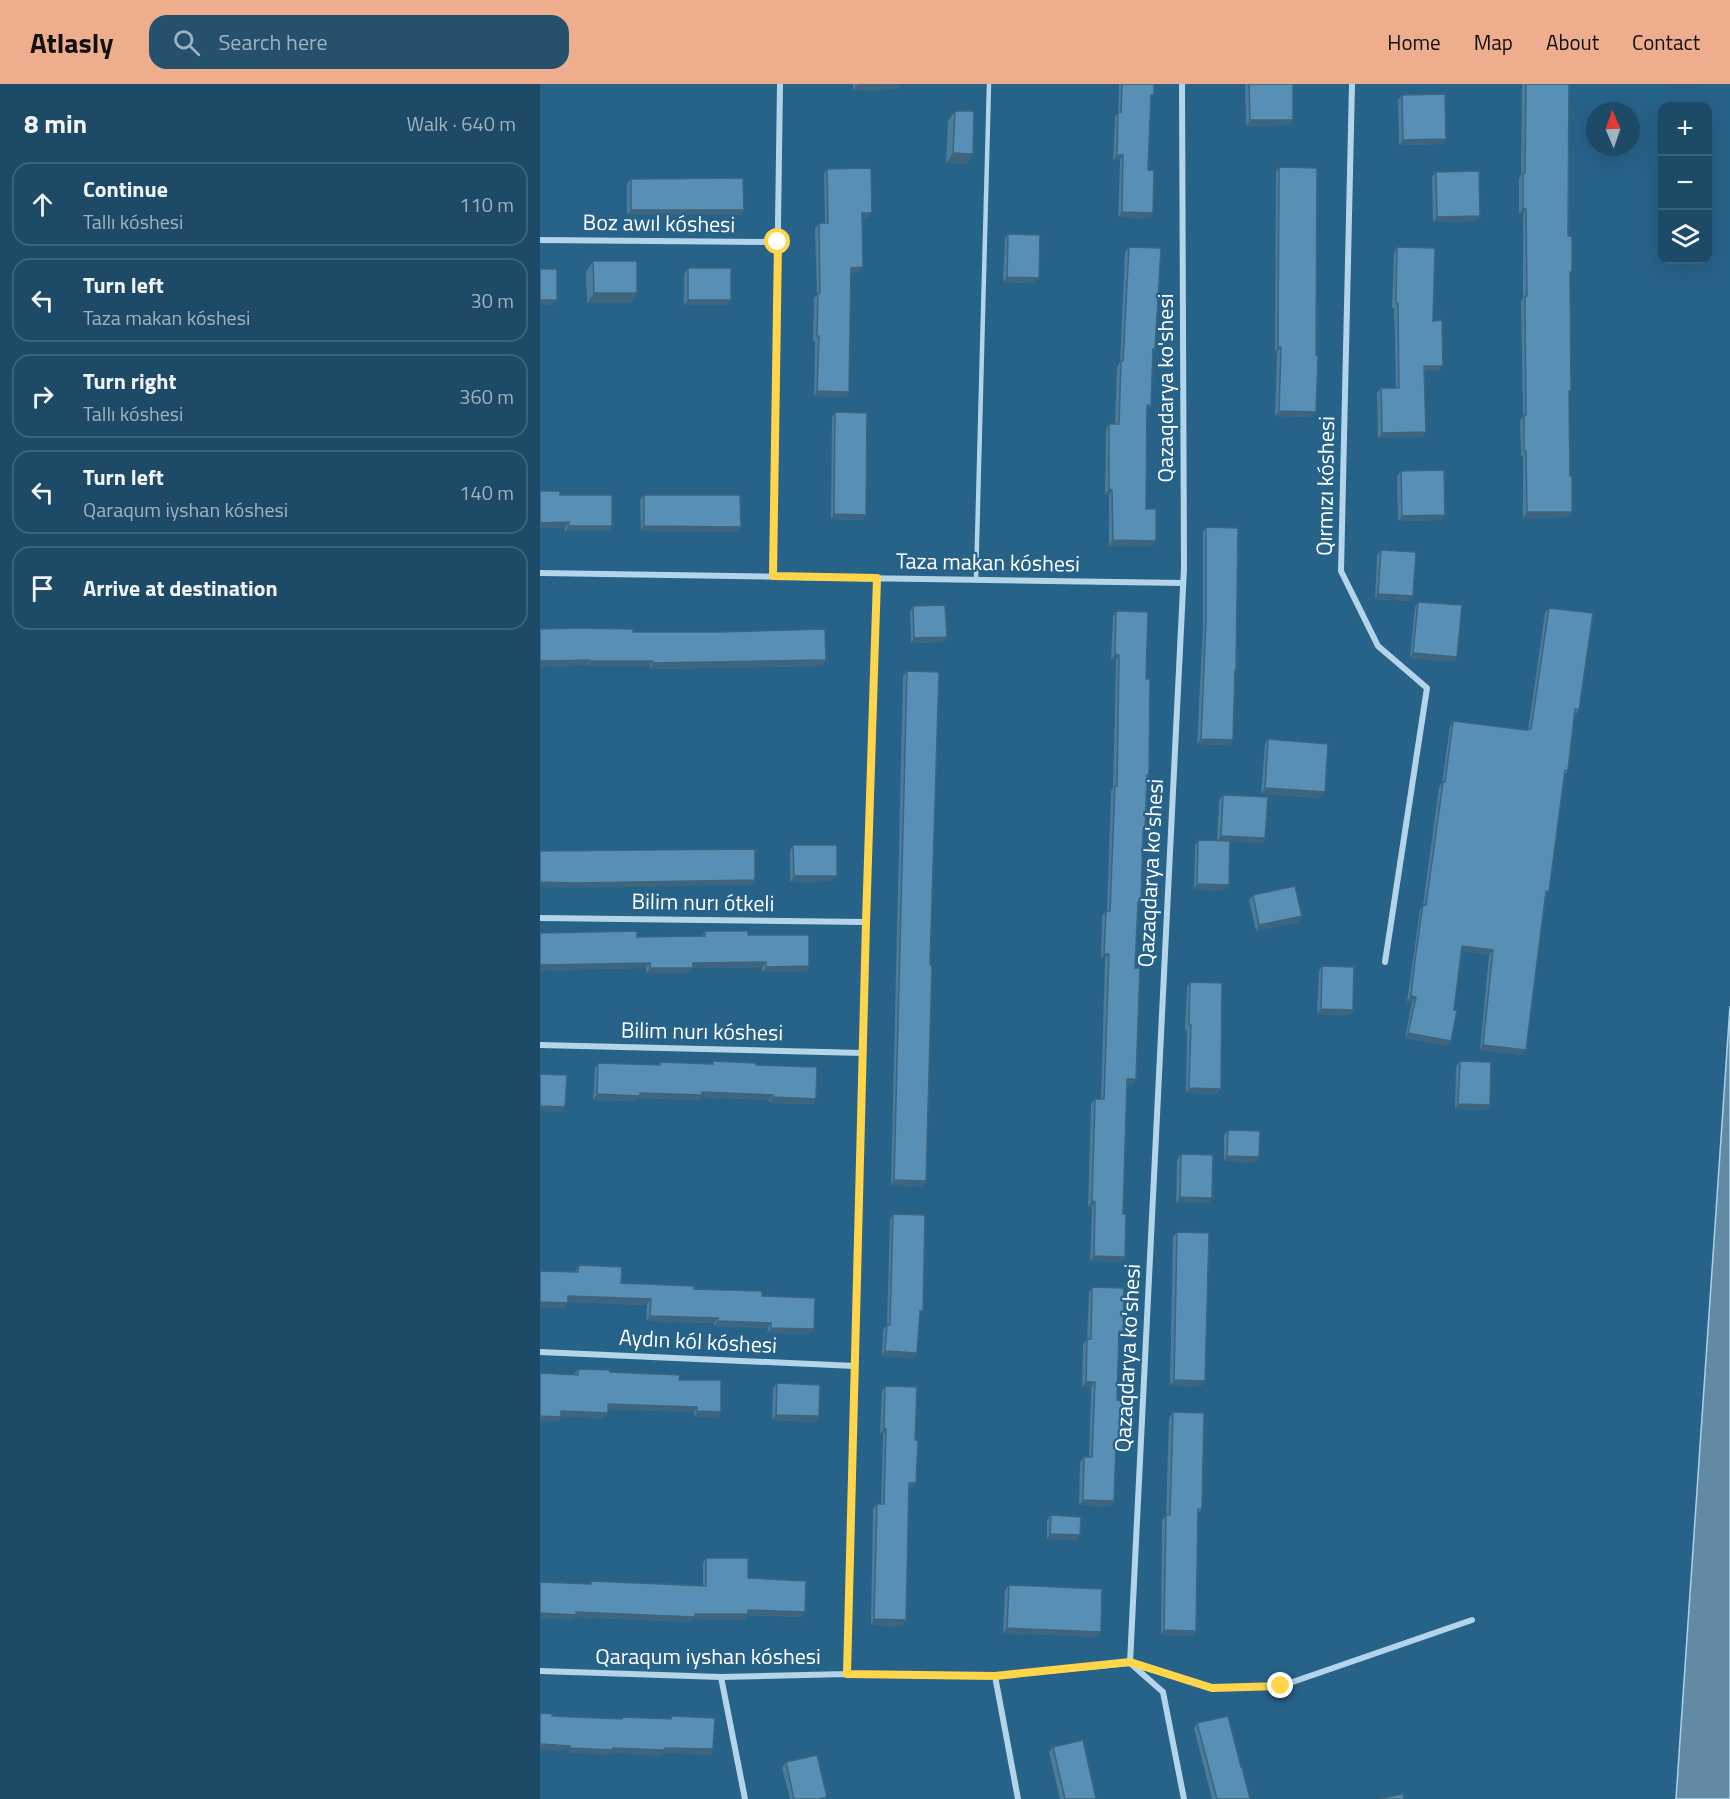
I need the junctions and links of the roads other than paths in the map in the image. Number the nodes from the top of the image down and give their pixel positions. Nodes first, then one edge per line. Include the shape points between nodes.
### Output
1 (780, 84) edge
2 (989, 84) edge
3 (1182, 84) edge
4 (1352, 84) edge
5 (540, 240) edge
6 (778, 242) junction
7 (540, 573) edge
8 (773, 576) junction
9 (877, 578) junction
10 (976, 580) junction
11 (1183, 584) junction
12 (540, 918) edge
13 (866, 922) junction
14 (1385, 962) dead end
15 (540, 1045) edge
16 (863, 1053) junction
17 (540, 1352) edge
18 (855, 1366) junction
19 (1472, 1620) dead end
20 (1130, 1662) junction
21 (540, 1671) edge
22 (847, 1674) junction
23 (995, 1676) junction
24 (721, 1677) junction
25 (745, 1799) edge
26 (1018, 1799) edge
27 (1184, 1799) edge

1 - 6 street
2 - 10 lane
3 - 11 street, Qazaqdarya ko'shesi
4 - 14 street, Qırmızı kóshesi via 1341,571 1378,646 1427,688
5 - 6 street, Boz awıl kóshesi
6 - 8 street
7 - 8 street, Taza makan kóshesi
8 - 9 street, Taza makan kóshesi
9 - 10 street, Taza makan kóshesi
9 - 13 street
10 - 11 street, Taza makan kóshesi
11 - 20 street, Qazaqdarya ko'shesi
12 - 13 street, Bilim nurı ótkeli
13 - 16 street
15 - 16 street, Bilim nurı kóshesi
16 - 18 street
17 - 18 street, Aydın kól kóshesi
18 - 22 street
19 - 20 street, Qaraqum iyshan kóshesi via 1281,1686 1212,1688
20 - 23 street, Qaraqum iyshan kóshesi
20 - 27 street via 1163,1692
21 - 24 street, Qaraqum iyshan kóshesi
22 - 23 street, Qaraqum iyshan kóshesi
22 - 24 street, Qaraqum iyshan kóshesi
23 - 26 street
24 - 25 street

